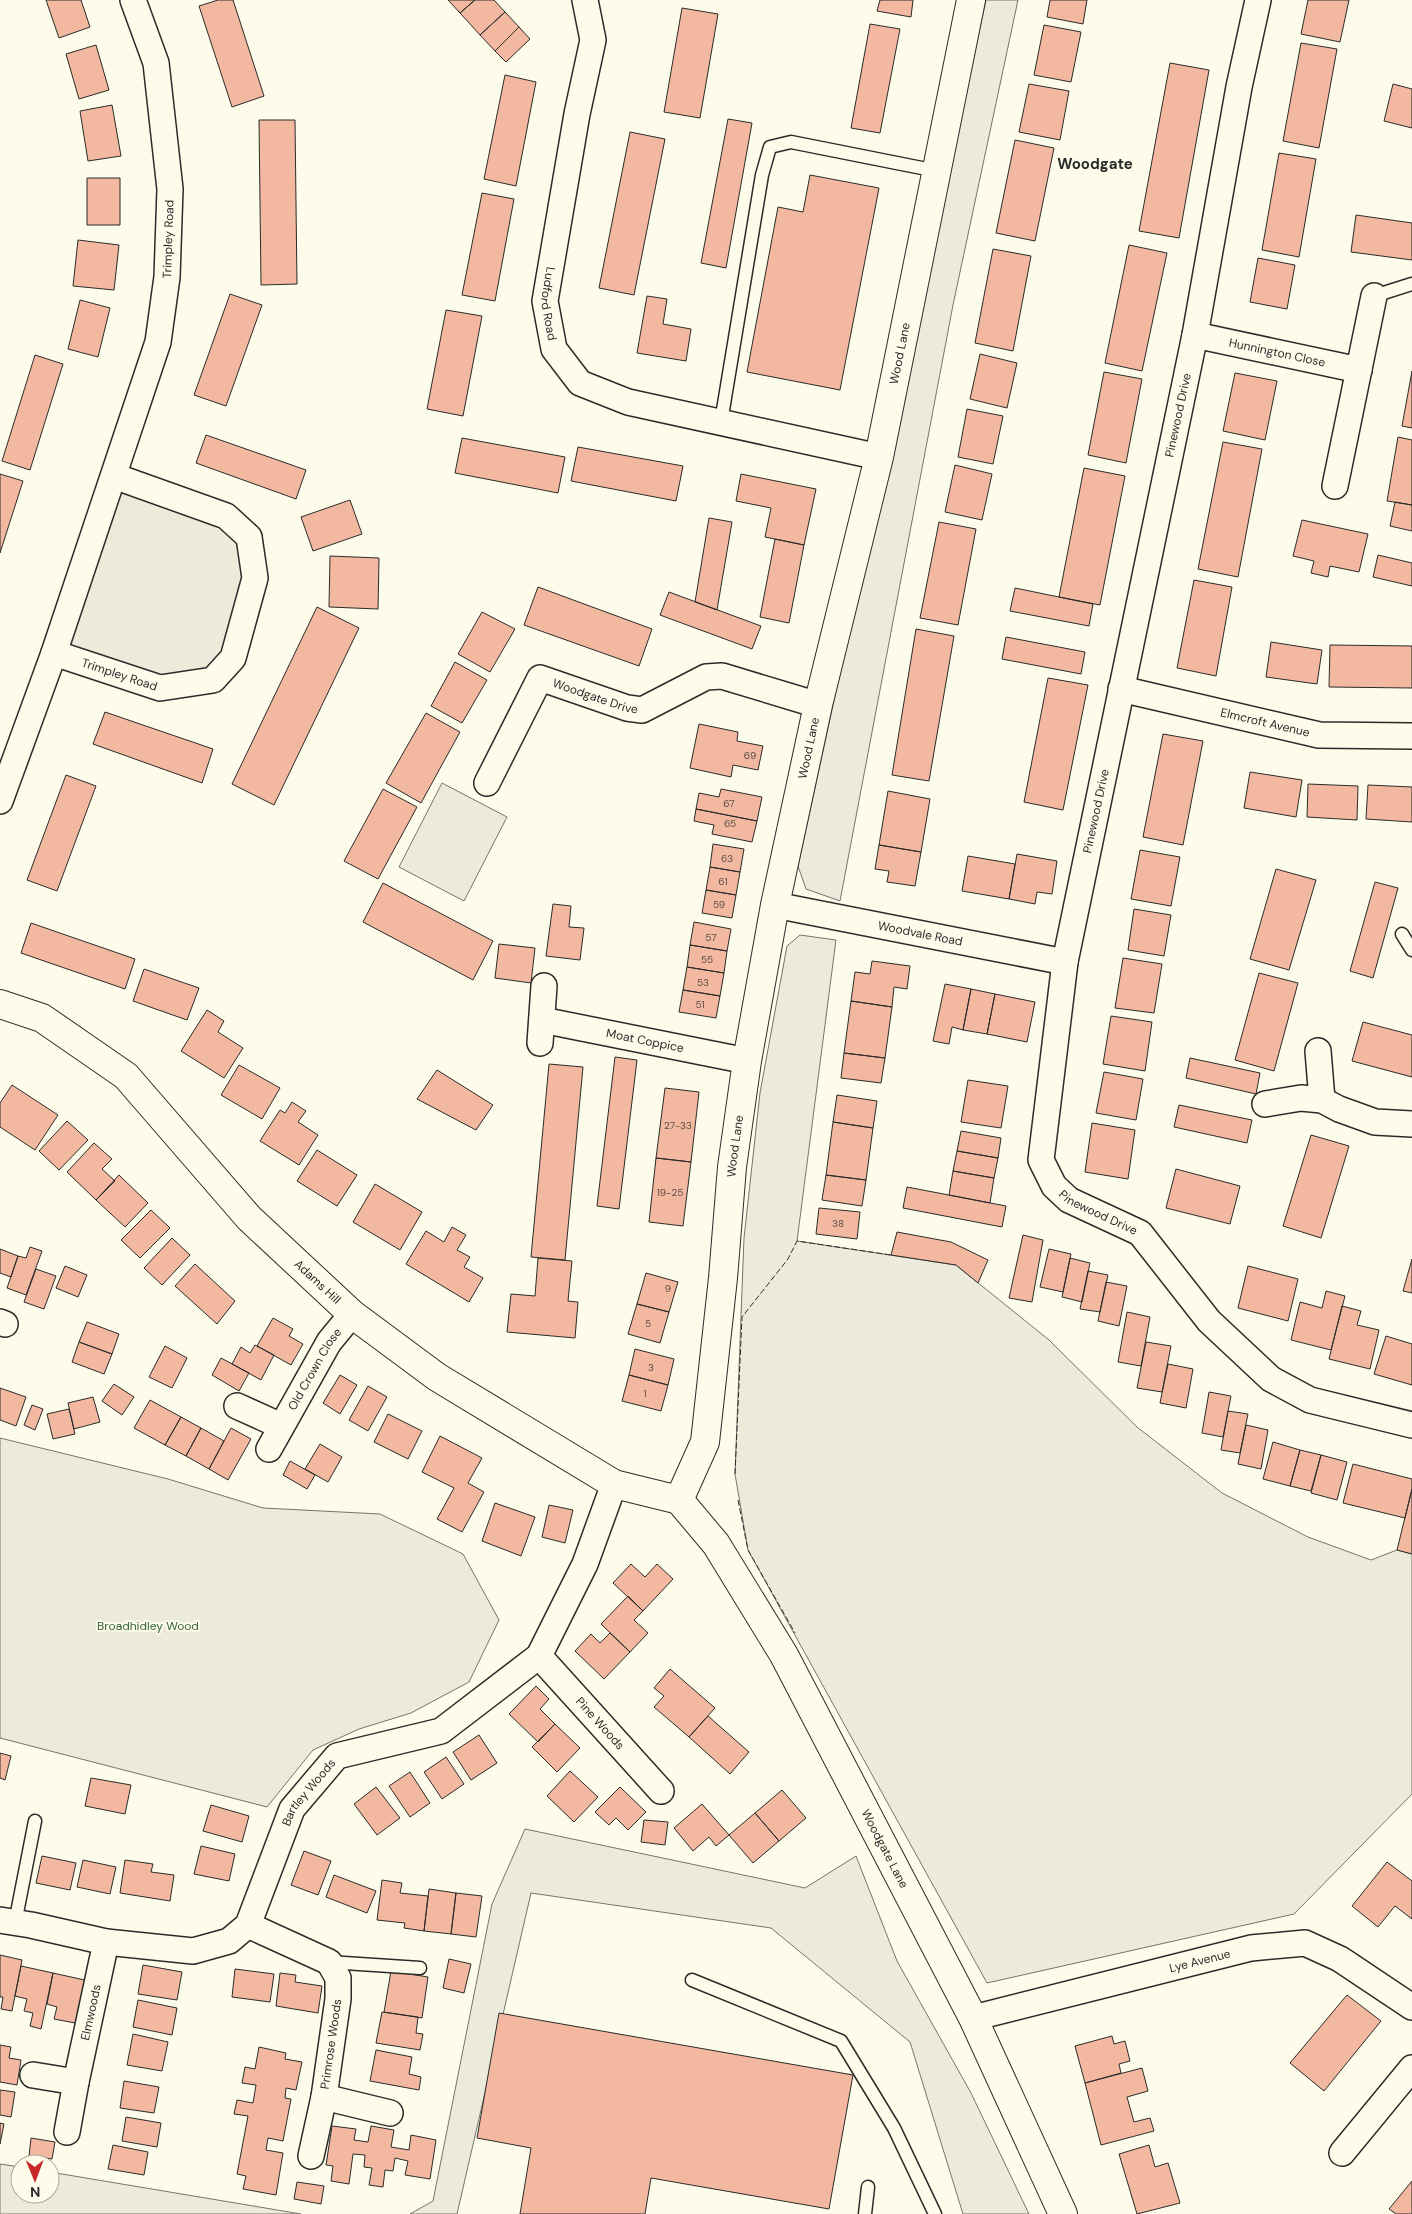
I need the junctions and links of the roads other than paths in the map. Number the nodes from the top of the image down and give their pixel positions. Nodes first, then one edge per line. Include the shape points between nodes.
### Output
1 (133, 0) edge
2 (585, 0) edge
3 (971, 0) edge
4 (1258, 0) edge
5 (937, 172) junction
6 (1412, 284) edge
7 (1374, 296) joint
8 (1195, 335) junction
9 (1359, 370) junction
10 (720, 422) junction
11 (880, 458) junction
12 (114, 476) junction
13 (1336, 486) dead end
14 (54, 653) junction
15 (1121, 689) junction
16 (818, 705) junction
17 (1412, 736) edge
18 (487, 783) dead end
19 (0, 801) edge
20 (775, 905) junction
21 (1402, 934) dead end
22 (1412, 950) edge
23 (1065, 962) junction
24 (544, 986) dead end
25 (0, 1004) edge
26 (1318, 1051) dead end
27 (747, 1061) junction
28 (1322, 1100) junction
29 (1265, 1104) dead end
30 (1412, 1124) edge
31 (352, 1314) junction
32 (237, 1406) dead end
33 (1412, 1425) edge
34 (281, 1426) junction
35 (269, 1448) dead end
36 (614, 1484) junction
37 (679, 1500) junction
38 (539, 1656) junction
39 (661, 1791) dead end
40 (35, 1821) dead end
41 (8, 1921) edge
42 (248, 1924) junction
43 (106, 1942) junction
44 (329, 1962) junction
45 (420, 1968) dead end
46 (692, 1980) dead end
47 (1412, 2007) edge
48 (973, 2018) junction
49 (1412, 2068) edge
50 (33, 2075) dead end
51 (76, 2082) junction
52 (324, 2097) junction
53 (390, 2113) dead end
54 (67, 2132) dead end
55 (1342, 2154) dead end
56 (311, 2156) dead end
57 (868, 2187) dead end
58 (865, 2214) edge
59 (935, 2214) edge
60 (1063, 2214) edge

1 - 12 street, Trimpley Road via 156,63 170,189 168,277 158,342
2 - 10 street, Ludford Road via 592,40 545,301 554,349 580,383 628,402
3 - 5 street, Wood Lane
4 - 8 street, Pinewood Drive
5 - 10 lane via 791,142 770,147 762,174
5 - 11 street, Wood Lane
6 - 7 lane
7 - 9 street
8 - 9 street, Hunnington Close
8 - 15 street, Pinewood Drive
9 - 13 street
10 - 11 street, Ludford Road
11 - 16 street, Wood Lane
12 - 14 street, Trimpley Road
12 - 14 street, Trimpley Road via 226,516 249,537 255,578 233,658 213,680 160,688
14 - 19 street, Trimpley Road
15 - 17 street, Elmcroft Avenue via 1320,735
15 - 23 street, Pinewood Drive
16 - 18 street, Woodgate Drive via 722,676 706,677 642,710 627,708 540,678
16 - 20 street, Wood Lane
20 - 23 street, Woodvale Road
20 - 27 street, Wood Lane
21 - 22 lane
23 - 33 street, Pinewood Drive via 1041,1160 1054,1186 1069,1200 1140,1233 1209,1321 1271,1379 1310,1400
24 - 27 street, Moat Coppice via 541,1032
25 - 31 street, Adams Hill via 42,1018 126,1076 249,1218
26 - 28 street
27 - 37 street, Wood Lane via 732,1168 705,1442
28 - 29 street via 1301,1098
28 - 30 street via 1376,1122
31 - 34 street, Old Crown Close via 329,1342
31 - 36 street, Adams Hill via 438,1377
32 - 34 street
34 - 35 street, Old Crown Close
36 - 37 street, Adams Hill
36 - 38 street, Bartley Woods via 585,1564
37 - 48 street, Woodgate Lane via 716,1544 784,1655
38 - 39 street, Pine Woods
38 - 42 street, Bartley Woods via 441,1732 337,1756 292,1809
40 - 41 lane
41 - 43 street, Bartley Woods
42 - 43 street, Bartley Woods via 229,1941 193,1951
42 - 44 street
43 - 51 street, Elmwoods
44 - 45 lane
44 - 52 street, Primrose Woods via 338,1978 338,1999
46 - 59 lane via 841,2040 894,2128
47 - 48 street, Lye Avenue via 1340,1959 1305,1943 1251,1948
48 - 60 street, Woodgate Lane
49 - 55 street
50 - 51 street
51 - 54 street, Elmwoods
52 - 53 street, Primrose Woods
52 - 56 street, Primrose Woods
57 - 58 lane

